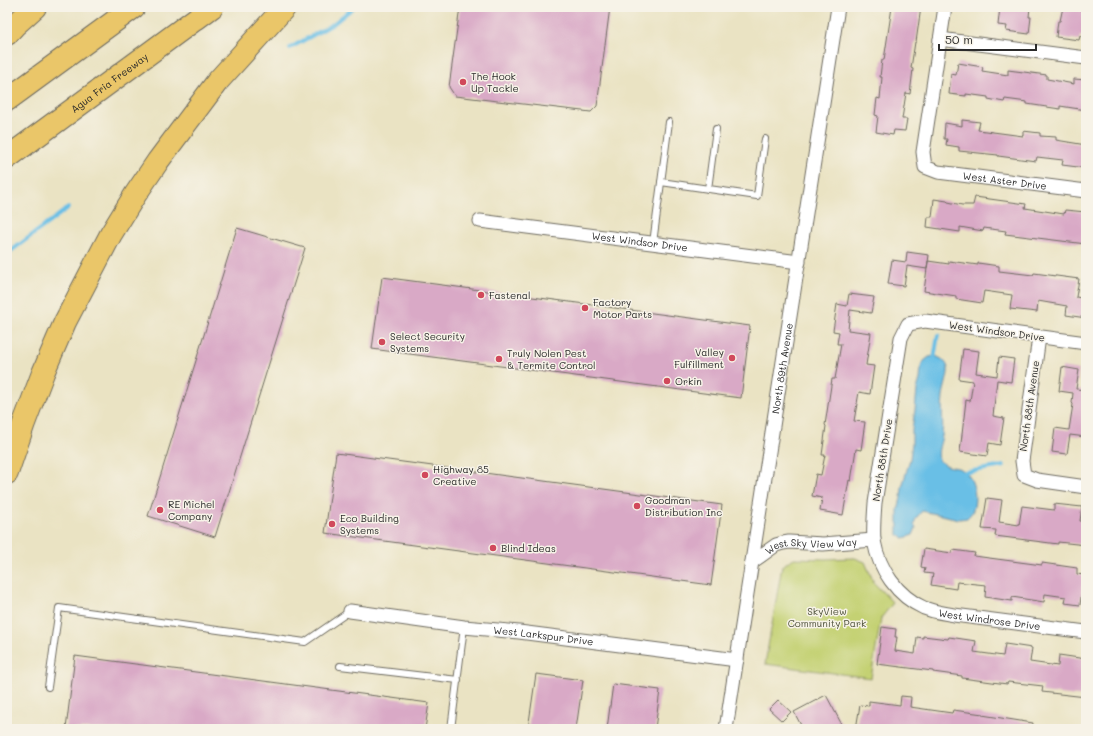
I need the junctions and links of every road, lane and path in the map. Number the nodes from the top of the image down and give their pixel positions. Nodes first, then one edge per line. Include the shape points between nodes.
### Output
1 (35, 7) edge
2 (134, 7) edge
3 (212, 7) edge
4 (285, 7) edge
5 (838, 7) edge
6 (945, 7) edge
7 (7, 34) edge
8 (940, 39) junction
9 (1086, 58) edge
10 (7, 100) edge
11 (669, 122) dead end
12 (716, 129) dead end
13 (765, 139) dead end
14 (7, 158) edge
15 (661, 182) junction
16 (708, 188) junction
17 (1086, 191) edge
18 (480, 220) dead end
19 (653, 243) junction
20 (799, 262) junction
21 (908, 324) joint
22 (1039, 337) junction
23 (1086, 343) edge
24 (7, 473) edge
25 (1086, 487) edge
26 (874, 540) junction
27 (752, 562) junction
28 (899, 591) joint
29 (350, 611) joint
30 (464, 627) junction
31 (1086, 632) edge
32 (737, 660) junction
33 (340, 666) dead end
34 (458, 680) junction
35 (48, 688) dead end
36 (451, 729) edge
37 (726, 729) edge

1 - 7 highway
2 - 10 highway
3 - 14 highway, Agua Fria Freeway
4 - 24 highway via 217,82 158,161 111,234 65,322 24,422
5 - 20 street, North 89th Avenue
6 - 8 street
8 - 9 street
8 - 17 street, West Aster Drive via 923,152 925,167 938,172
11 - 15 lane
12 - 16 lane
13 - 16 lane via 757,196
15 - 16 lane
15 - 19 lane
18 - 19 street, West Windsor Drive
19 - 20 street, West Windsor Drive
20 - 27 street, North 89th Avenue
21 - 22 street, West Windsor Drive via 925,321
21 - 26 street, North 88th Drive via 902,338 875,504
22 - 23 street, West Windsor Drive
22 - 25 street, North 88th Avenue via 1022,461 1024,475 1037,480
26 - 27 street, West Sky View Way via 823,544 783,543
26 - 28 street, North 88th Drive via 877,556 889,580
27 - 32 street, North 89th Avenue
28 - 31 street, West Windrose Drive via 923,608 938,612
29 - 30 street, West Larkspur Drive
29 - 35 lane via 305,642 59,608
30 - 32 street, West Larkspur Drive
30 - 34 lane
32 - 37 street, North 89th Avenue
33 - 34 lane
34 - 36 lane

